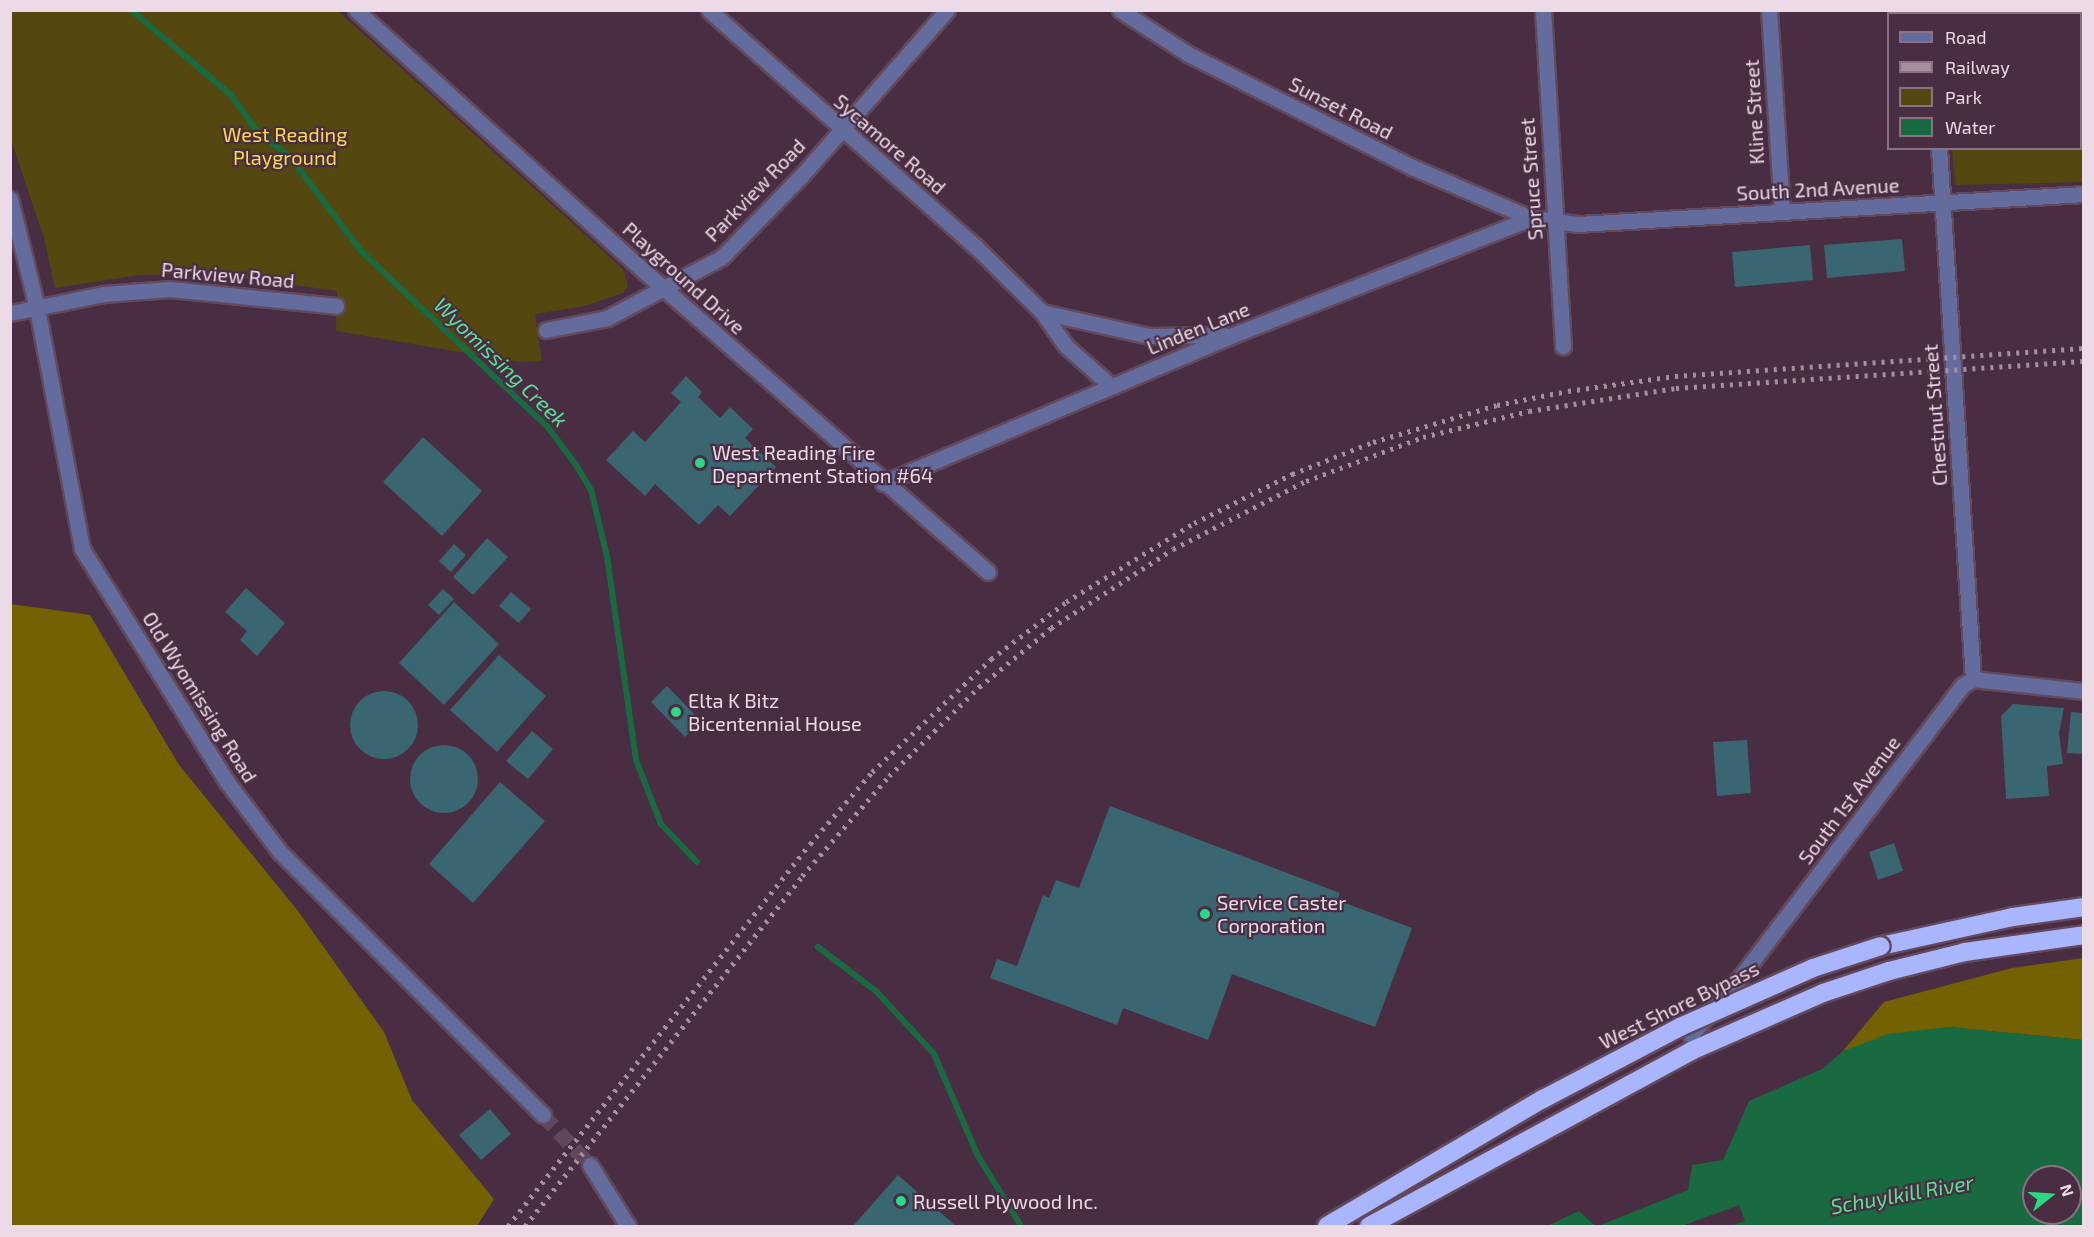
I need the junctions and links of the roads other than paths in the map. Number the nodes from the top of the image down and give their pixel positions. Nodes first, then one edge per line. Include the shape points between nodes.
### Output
1 (356, 10) edge
2 (709, 10) edge
3 (947, 10) edge
4 (1120, 10) edge
5 (1542, 10) edge
6 (1769, 10) edge
7 (1140, 18) edge
8 (840, 130) junction
9 (1939, 150) edge
10 (2084, 194) edge
11 (10, 199) edge
12 (1943, 203) junction
13 (1782, 212) junction
14 (1531, 218) junction
15 (1554, 222) junction
16 (665, 290) junction
17 (336, 306) dead end
18 (37, 308) junction
19 (1042, 312) junction
20 (10, 313) edge
21 (546, 330) dead end
22 (1233, 335) junction
23 (1563, 346) dead end
24 (1111, 386) junction
25 (883, 483) junction
26 (988, 572) dead end
27 (1973, 679) junction
28 (2084, 691) edge
29 (2084, 895) edge
30 (2084, 907) edge
31 (2013, 917) junction
32 (2084, 935) edge
33 (1691, 1035) dead end
34 (543, 1115) tunnel mouth
35 (590, 1166) tunnel mouth
36 (628, 1227) edge
37 (1327, 1227) edge
38 (1369, 1227) edge

1 - 16 street, Playground Drive
2 - 8 street, Sycamore Road
3 - 8 street, Parkview Road
4 - 7 street, Sunset Road
5 - 15 street, Spruce Street
6 - 13 street, Kline Street
7 - 14 street, Sunset Road via 1188,54 1412,167
8 - 16 street, Parkview Road via 722,257
8 - 19 street, Sycamore Road via 975,246
9 - 12 street, Chestnut Street
10 - 12 street, South 2nd Avenue
11 - 18 street, Old Wyomissing Road
12 - 13 street, South 2nd Avenue
12 - 27 street, Chestnut Street
13 - 15 street, South 2nd Avenue via 1578,224
14 - 15 street, Sunset Road
14 - 22 street, Linden Lane
15 - 23 street, Spruce Street
16 - 21 street, Parkview Road via 608,318
16 - 25 street, Playground Drive
17 - 18 street, Parkview Road via 170,289 103,294
18 - 20 street, Parkview Road
18 - 34 street, Old Wyomissing Road via 82,549 221,772 292,866 511,1079
19 - 22 street via 1149,336
19 - 24 street, Sycamore Road via 1066,346
22 - 24 street, Linden Lane
24 - 25 street, Linden Lane
25 - 26 street, Playground Drive
27 - 28 street
27 - 33 street, South 1st Avenue via 1963,685 1738,980
29 - 31 highway
30 - 31 highway, West Shore Bypass
31 - 37 highway, West Shore Bypass, bridge via 1881,946 1813,968 1680,1027 1543,1099
32 - 38 highway via 1965,952 1823,993 1691,1050
35 - 36 street

